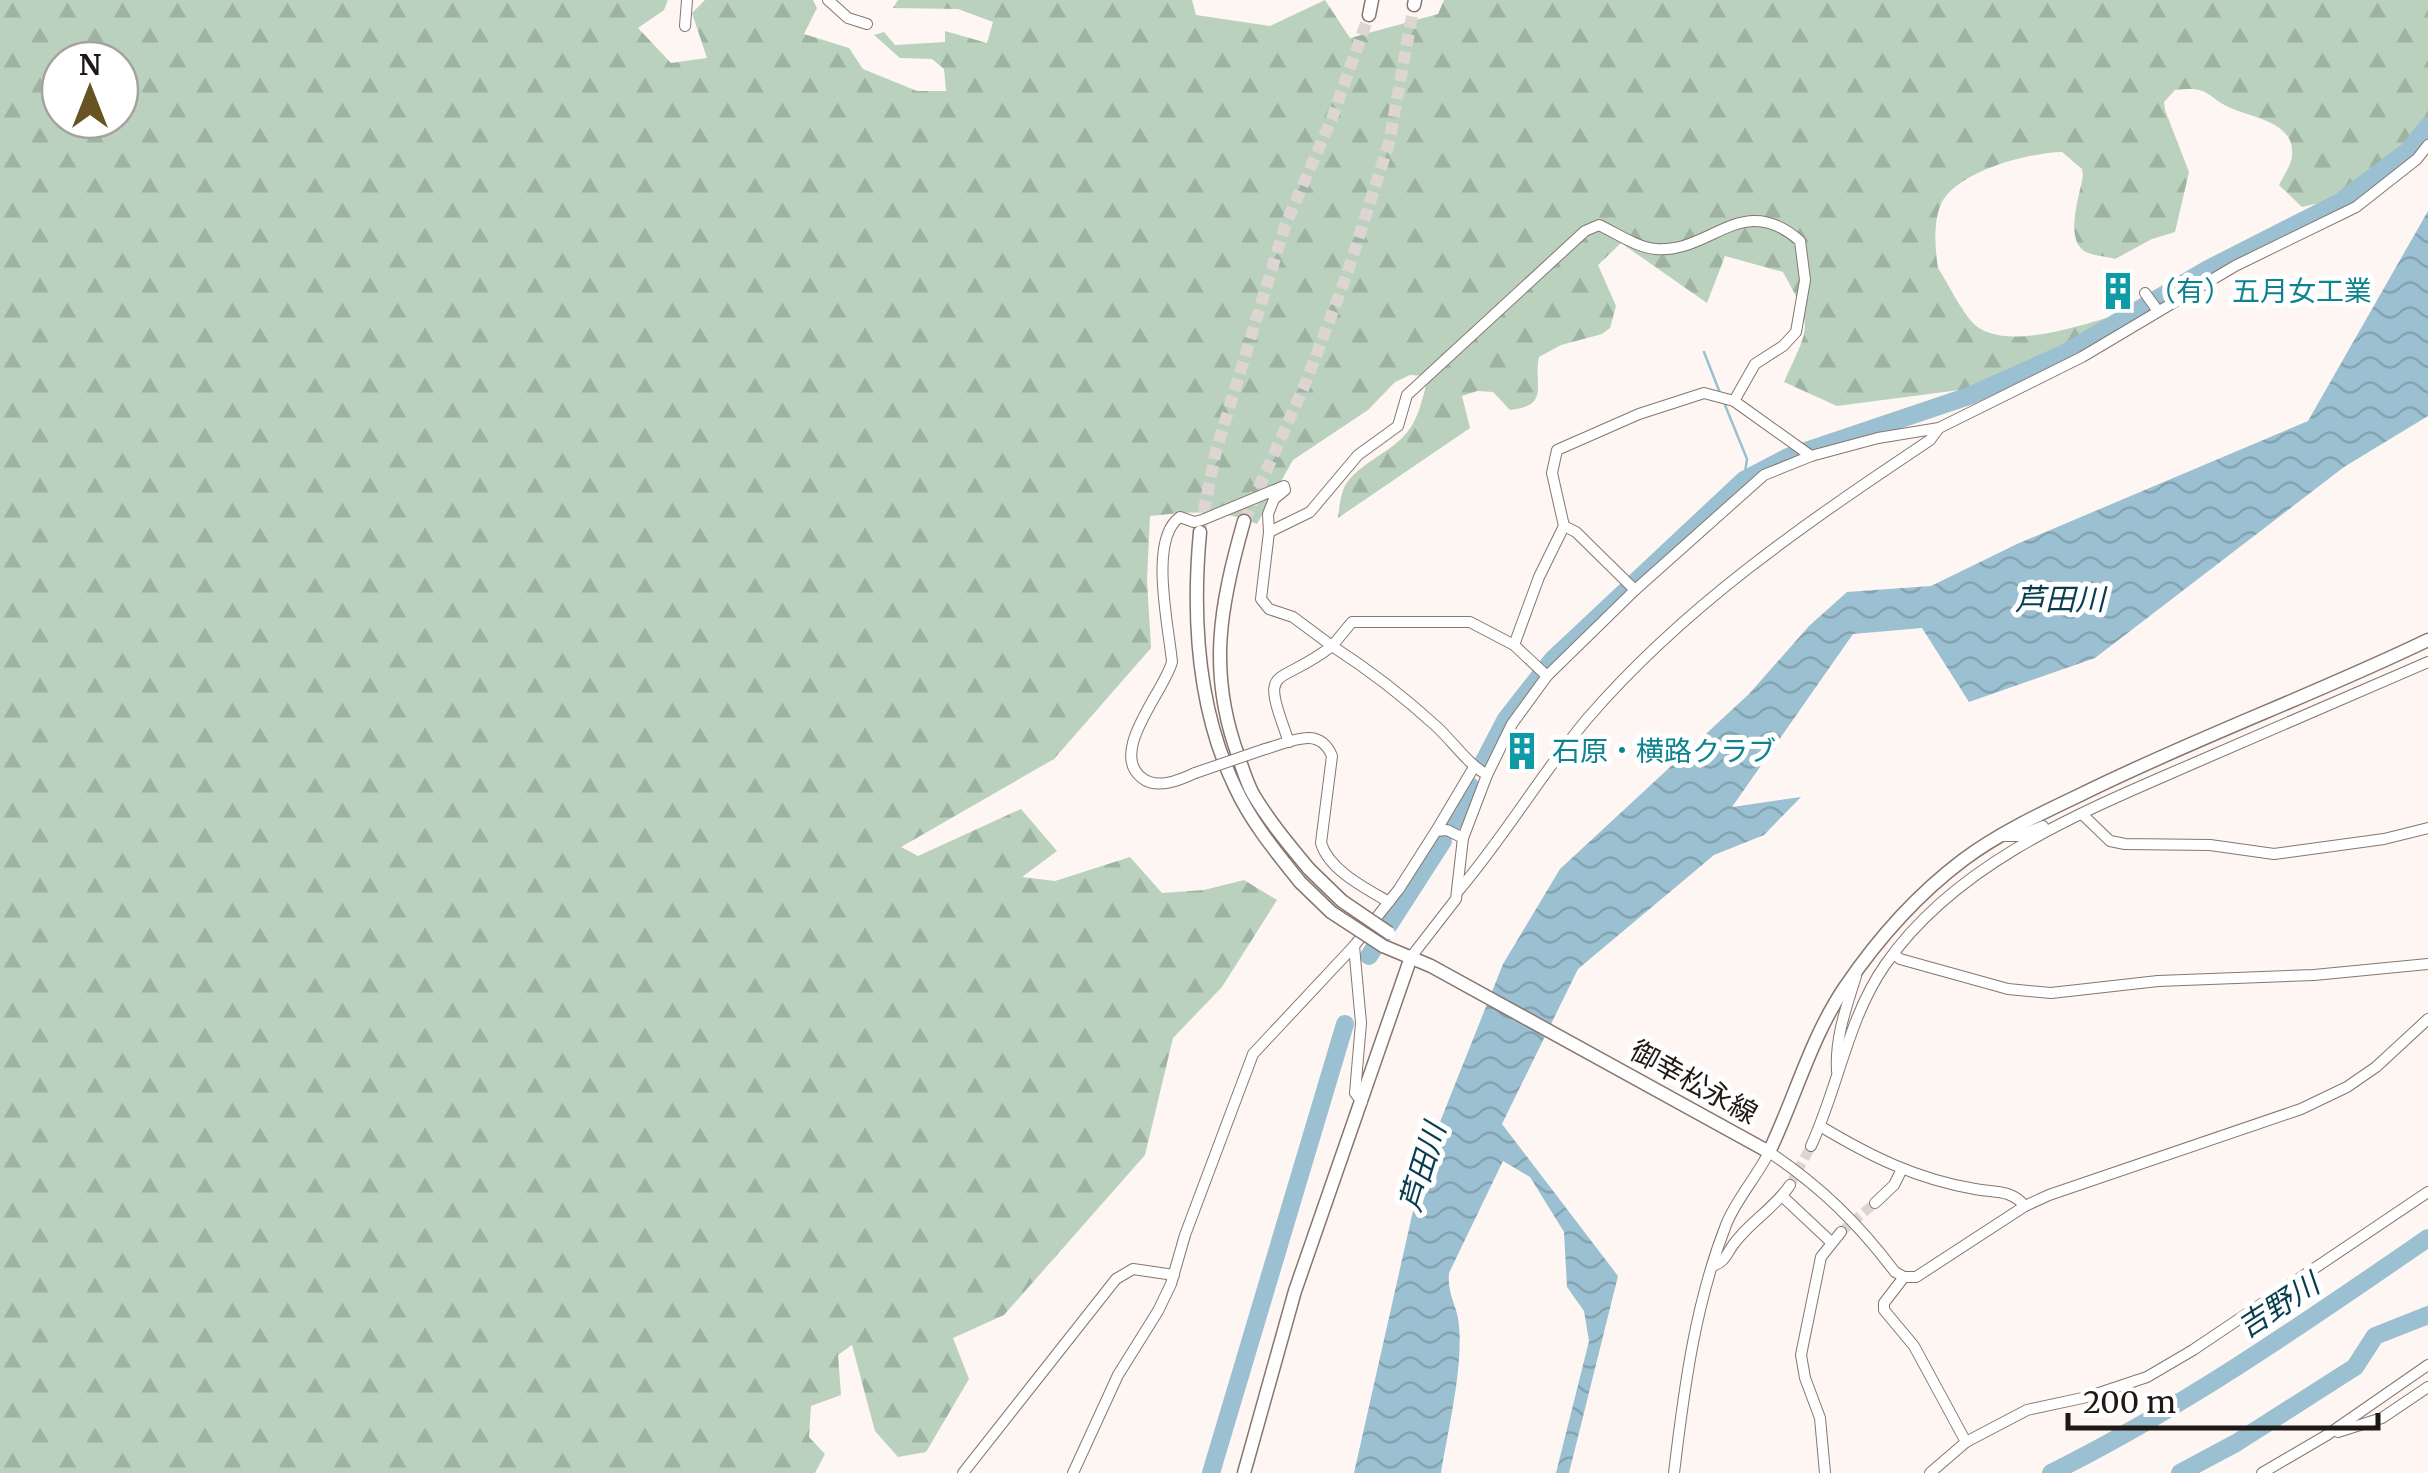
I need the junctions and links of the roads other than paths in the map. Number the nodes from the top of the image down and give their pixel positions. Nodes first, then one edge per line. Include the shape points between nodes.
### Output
1 (687, 0) edge
2 (828, 0) edge
3 (1372, 0) edge
4 (1368, 15) tunnel mouth
5 (867, 24) dead end
6 (685, 26) dead end
7 (2428, 145) edge
8 (2145, 293) dead end
9 (2158, 311) junction
10 (1726, 399) junction
11 (1939, 428) junction
12 (1810, 456) junction
13 (1244, 521) tunnel mouth
14 (1564, 526) junction
15 (1200, 532) tunnel mouth
16 (1269, 532) junction
17 (1635, 590) junction
18 (2428, 640) edge
19 (1514, 645) junction
20 (1332, 646) junction
21 (2428, 662) edge
22 (1543, 673) junction
23 (1289, 742) junction
24 (1474, 767) junction
25 (1487, 775) junction
26 (2080, 816) junction
27 (2428, 828) edge
28 (1436, 831) junction
29 (2001, 836) junction
30 (1464, 838) junction
31 (1459, 890) junction
32 (1388, 902) junction
33 (1386, 940) junction
34 (1354, 946) junction
35 (1894, 954) junction
36 (1411, 957) junction
37 (2428, 964) edge
38 (1859, 967) junction
39 (2428, 1019) edge
40 (1837, 1077) junction
41 (1362, 1102) junction
42 (1820, 1126) junction
43 (1811, 1146) tunnel mouth
44 (1769, 1152) junction
45 (1902, 1170) junction
46 (1790, 1186) tunnel mouth
47 (2428, 1192) edge
48 (1782, 1196) junction
49 (1875, 1203) tunnel mouth
50 (2025, 1206) junction
51 (1841, 1232) tunnel mouth
52 (1830, 1241) junction
53 (1712, 1266) junction
54 (1174, 1274) junction
55 (1904, 1277) junction
56 (2428, 1365) edge
57 (2428, 1387) edge
58 (2327, 1435) junction
59 (1966, 1442) junction
60 (963, 1473) edge
61 (1073, 1473) edge
62 (1244, 1473) edge
63 (1674, 1473) edge
64 (1825, 1473) edge
65 (1930, 1473) edge
66 (2262, 1473) edge

1 - 6 street
2 - 5 street
3 - 4 main road
7 - 9 street via 2356,207
8 - 9 street
9 - 11 street
10 - 12 street
10 - 14 street via 1704,392 1690,396 1557,450 1552,473
10 - 16 street via 1755,364 1796,332 1805,280 1800,241 1769,221 1654,249 1599,226 1584,230 1406,395 1398,426 1358,455 1310,512
11 - 12 street
11 - 31 street via 1768,551 1649,653 1531,789
12 - 17 street via 1764,474
13 - 33 main road, bridge via 1218,648 1232,740 1250,790 1309,869
14 - 17 street
14 - 19 street
15 - 33 main road, bridge via 1196,627 1206,698 1234,787 1300,882 1331,912
16 - 20 street via 1260,598
16 - 23 street, bridge via 1268,514 1284,486 1202,520 1180,516 1172,522 1162,562 1172,662 1130,756 1148,782 1161,783
17 - 22 street
18 - 29 main road, 御幸松永線 via 2129,770
19 - 20 street via 1463,621 1352,622
19 - 22 street
20 - 23 street via 1272,687
20 - 24 street via 1388,682
21 - 26 street
22 - 25 street
23 - 32 street via 1311,736 1328,746 1325,856
24 - 25 street
24 - 28 street
25 - 30 street
26 - 27 street via 2110,841 2125,844 2274,854
26 - 29 street
26 - 35 street via 2012,850 1964,885
28 - 30 street
28 - 32 street
29 - 38 main road, 御幸松永線 via 1927,891
30 - 31 street
31 - 36 street
32 - 34 street
33 - 36 main road
34 - 41 street via 1362,1022 1355,1093
34 - 54 street via 1253,1054
35 - 37 street via 1966,979 2050,993
35 - 40 street
36 - 41 main road
36 - 44 main road, 御幸松永線
38 - 40 street via 1842,1020
38 - 44 main road, 御幸松永線 via 1826,1019
39 - 50 street via 2376,1068 2301,1109
40 - 42 street
41 - 62 main road via 1295,1291
42 - 43 street
42 - 45 street
44 - 53 street via 1728,1220
44 - 55 street via 1836,1202
45 - 49 street
45 - 50 street via 2008,1192
46 - 48 street
47 - 59 street via 2146,1377 2027,1410
48 - 52 street
48 - 53 street
50 - 55 street via 1916,1276
51 - 52 street
52 - 64 street via 1801,1356 1820,1418
53 - 63 street via 1692,1342
54 - 60 street via 1133,1268 1116,1279
54 - 61 street
55 - 59 street via 1884,1310 1914,1346
56 - 58 street
57 - 58 street via 2382,1418
58 - 66 street
59 - 65 street

